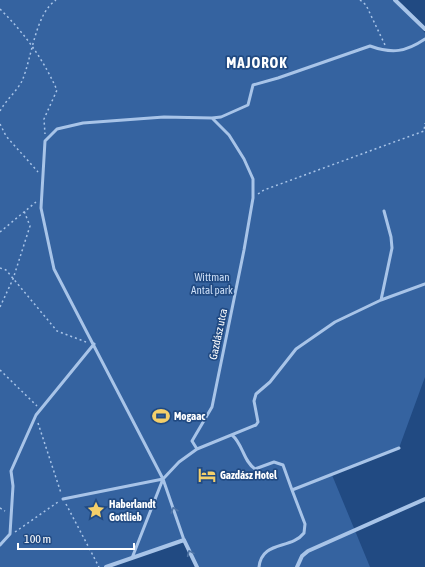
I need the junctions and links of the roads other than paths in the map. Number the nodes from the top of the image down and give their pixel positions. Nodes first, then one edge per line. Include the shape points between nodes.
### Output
1 (395, 0) edge
2 (425, 29) edge
3 (425, 39) edge
4 (212, 118) junction
5 (384, 211) dead end
6 (425, 284) edge
7 (381, 300) junction
8 (94, 344) junction
9 (232, 435) junction
10 (399, 448) dead end
11 (196, 449) junction
12 (163, 479) junction
13 (292, 490) junction
14 (63, 499) road end
15 (425, 499) edge
16 (184, 540) junction
17 (0, 545) edge
18 (132, 558) junction
19 (106, 567) edge
20 (197, 567) edge
21 (259, 567) edge
22 (297, 567) edge

1 - 2 street
3 - 4 lane via 410,49 382,51 370,46 254,85 248,105 221,117
4 - 8 lane via 164,117 83,123 57,129 45,141 40,208 54,269
4 - 11 lane, Gazdász utca via 229,135 244,159 253,179 253,198 212,407 192,441
5 - 7 lane via 392,248
6 - 7 lane
7 - 9 lane via 335,322 296,349 270,382 256,394 256,425
8 - 12 lane
8 - 17 lane via 36,415 12,470 10,534
9 - 11 lane
9 - 13 lane via 238,440 249,466 254,469 274,462 283,465
10 - 13 lane
11 - 12 lane
12 - 14 lane
16 -> 12 lane
12 - 18 lane
13 - 21 lane via 305,524 304,533 297,540 266,551 260,559
15 - 22 street via 308,551 302,556
16 - 18 street
20 -> 16 street
18 - 19 street

